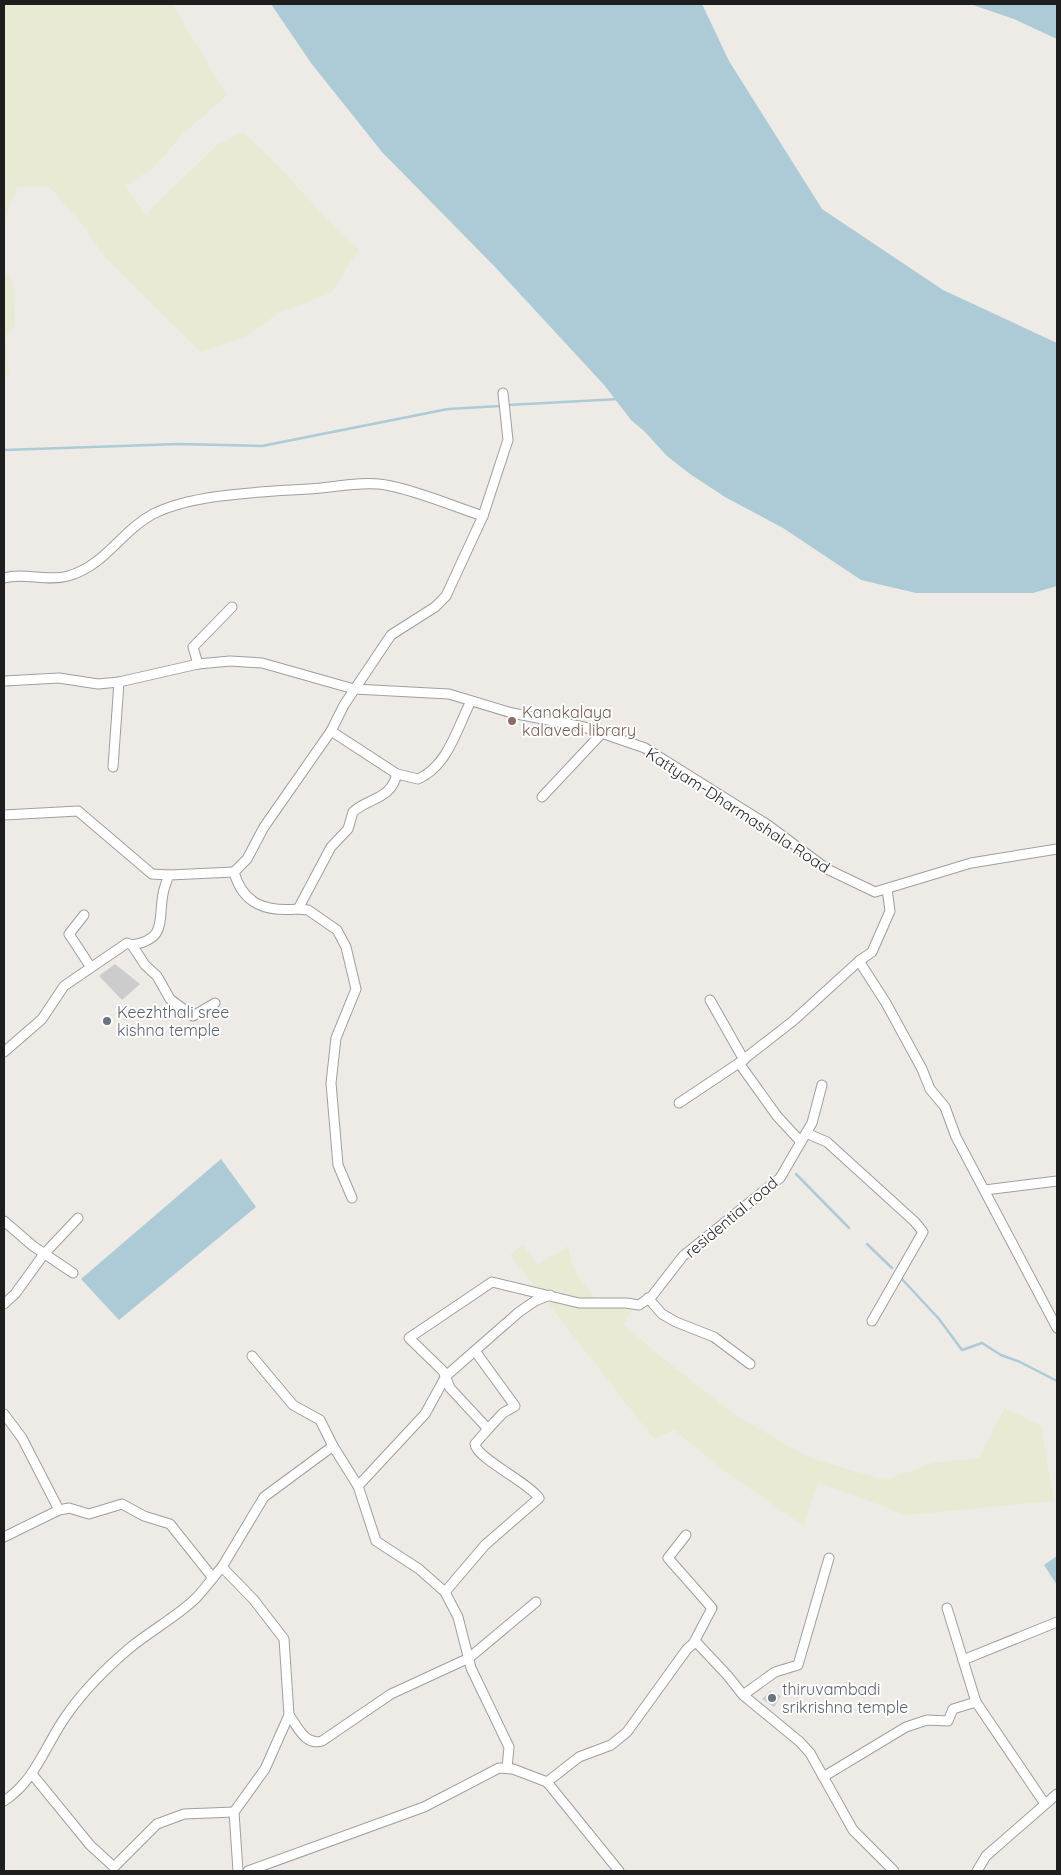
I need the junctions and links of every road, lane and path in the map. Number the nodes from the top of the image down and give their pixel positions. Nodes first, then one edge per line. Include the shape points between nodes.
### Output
1 (504, 396) dead end
2 (484, 516) junction
3 (4, 578) edge
4 (232, 607) dead end
5 (198, 664) junction
6 (4, 681) edge
7 (119, 682) junction
8 (354, 689) junction
9 (471, 701) junction
10 (331, 731) junction
11 (602, 733) junction
12 (113, 767) dead end
13 (397, 774) junction
14 (542, 797) dead end
15 (4, 815) edge
16 (1057, 850) edge
17 (234, 872) junction
18 (169, 875) junction
19 (887, 889) junction
20 (298, 909) junction
21 (84, 915) dead end
22 (132, 945) junction
23 (859, 961) junction
24 (90, 966) junction
25 (710, 1000) dead end
26 (215, 1003) dead end
27 (4, 1052) edge
28 (741, 1062) junction
29 (822, 1086) dead end
30 (679, 1103) dead end
31 (806, 1133) junction
32 (801, 1142) junction
33 (1057, 1181) edge
34 (985, 1190) junction
35 (352, 1198) dead end
36 (78, 1218) dead end
37 (4, 1221) edge
38 (44, 1254) junction
39 (73, 1273) dead end
40 (550, 1295) junction
41 (648, 1298) junction
42 (5, 1299) edge
43 (872, 1322) dead end
44 (1057, 1328) edge
45 (474, 1351) junction
46 (252, 1356) dead end
47 (750, 1364) dead end
48 (446, 1376) junction
49 (4, 1414) edge
50 (488, 1429) junction
51 (333, 1446) junction
52 (358, 1486) junction
53 (59, 1510) junction
54 (686, 1535) dead end
55 (4, 1536) edge
56 (829, 1558) dead end
57 (222, 1567) junction
58 (213, 1578) junction
59 (445, 1592) junction
60 (536, 1602) dead end
61 (947, 1608) dead end
62 (1057, 1622) edge
63 (693, 1644) junction
64 (469, 1658) junction
65 (963, 1660) junction
66 (743, 1695) junction
67 (976, 1702) junction
68 (289, 1715) junction
69 (507, 1768) junction
70 (32, 1774) junction
71 (823, 1777) junction
72 (547, 1782) junction
73 (1057, 1794) edge
74 (4, 1801) edge
75 (1045, 1804) junction
76 (234, 1812) junction
77 (238, 1871) edge
78 (248, 1871) edge
79 (619, 1871) edge
80 (894, 1871) edge
81 (977, 1871) edge

1 - 2 street via 508,440
2 - 3 street via 384,484 217,497 153,514 133,528 103,558 69,576
2 - 8 street via 446,596 435,607 391,635
4 - 5 street via 194,647
5 - 7 street, Kattyam-Dharmashala Road
5 - 8 street, Kattyam-Dharmashala Road via 262,663
6 - 7 street, Kattyam-Dharmashala Road via 59,678 98,684
7 - 12 street
8 - 9 street, Kattyam-Dharmashala Road via 449,694
8 - 10 street
9 - 11 street, Kattyam-Dharmashala Road
9 - 13 street via 434,770 418,779
10 - 13 street
10 - 17 street via 264,827 247,859
11 - 14 street
11 - 19 street, Kattyam-Dharmashala Road via 646,748 768,825 827,869 875,892
13 - 20 street via 395,783 382,796 353,812 348,829 331,847
15 - 18 street via 78,811 152,874
16 - 19 street, Kattyam-Dharmashala Road via 971,863
17 - 18 street
17 - 20 street via 239,885 259,906 273,910
18 - 22 street via 163,892 160,929 154,936
19 - 23 street via 890,911 885,924 872,952
20 - 35 street via 308,910 337,930 346,947 356,989 336,1038 331,1083 338,1165
21 - 24 street via 69,934
22 - 24 street via 122,945
22 - 26 street via 157,976 170,999 193,1016
23 - 28 street via 808,1009
23 - 34 street via 886,1003 930,1089 945,1107 956,1137
24 - 27 street via 64,986 42,1019
25 - 28 street
28 - 30 street
28 - 32 street via 777,1116
29 - 31 street, residential road
31 - 32 street, residential road
31 - 43 street via 827,1142 923,1232
32 - 41 street, residential road via 780,1178 688,1252
33 - 34 street
34 - 44 street
36 - 38 street
37 - 38 street
38 - 39 street
38 - 42 street
40 - 41 street via 579,1303 639,1306
40 - 45 street via 528,1306
40 - 48 street via 492,1282 409,1338
41 - 47 street via 662,1314 714,1337
45 - 48 street
45 - 50 street via 515,1406
46 - 51 street via 293,1405 320,1420
48 - 50 street via 450,1388
48 - 52 street via 425,1414
49 - 53 street via 22,1438
50 - 59 street via 475,1448 540,1498 485,1546
51 - 52 street
51 - 57 street via 264,1497
52 - 59 street via 376,1541 419,1569
53 - 55 street
53 - 58 street via 69,1508 89,1514 122,1504 144,1516 170,1524
54 - 63 street via 668,1558 712,1608
56 - 66 street via 798,1665 775,1672
57 - 58 street
57 - 68 street via 254,1600 284,1639
58 - 70 street via 196,1598 132,1646 84,1693 54,1733
59 - 64 street via 458,1617
60 - 64 street
61 - 65 street
62 - 65 street
63 - 66 street via 697,1643 706,1651
63 - 72 street via 627,1732 611,1745 579,1757
64 - 68 street via 391,1694 314,1744 308,1741
64 - 69 street via 508,1748
65 - 67 street
66 - 71 street via 800,1742
67 - 71 street via 953,1709 948,1721 927,1720 906,1727
67 - 75 street
68 - 76 street via 265,1769
69 - 72 street
69 - 78 street via 499,1768 424,1807
70 - 74 street via 16,1793
70 - 76 street via 90,1845 114,1867 157,1824 184,1814
71 - 80 street via 853,1830
72 - 79 street
73 - 75 street
75 - 81 street via 986,1856
76 - 77 street

